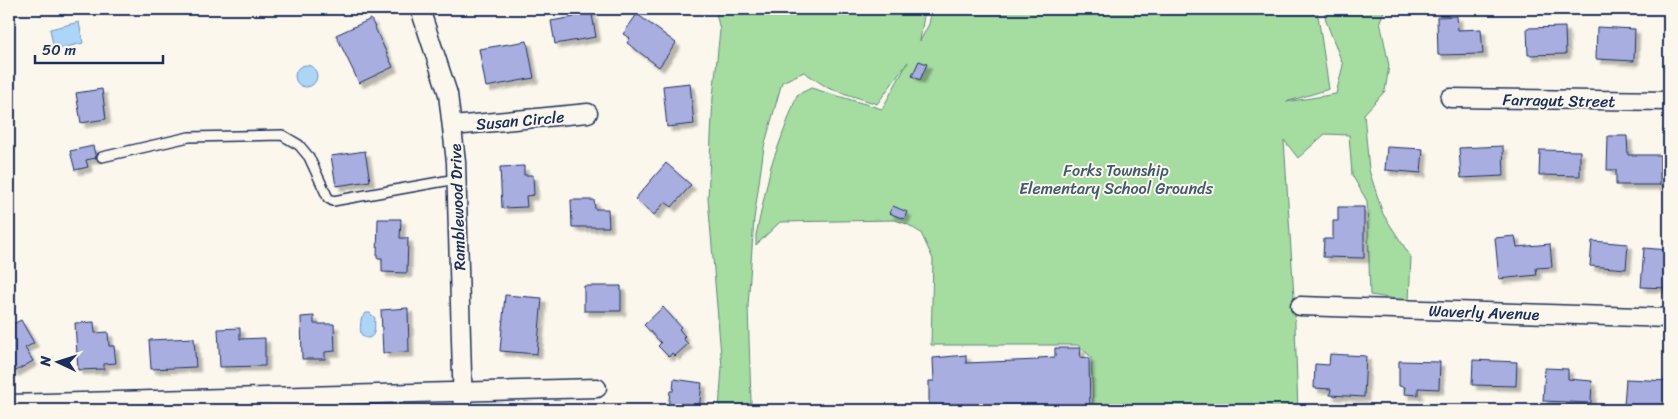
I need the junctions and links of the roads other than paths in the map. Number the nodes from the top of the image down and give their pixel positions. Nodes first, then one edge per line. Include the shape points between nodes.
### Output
1 (420, 9) edge
2 (1450, 98) dead end
3 (1669, 102) edge
4 (588, 113) dead end
5 (453, 126) junction
6 (102, 156) dead end
7 (456, 179) junction
8 (1300, 306) dead end
9 (1669, 318) edge
10 (597, 388) dead end
11 (462, 402) edge
12 (9, 404) edge

1 - 5 street, Ramblewood Drive via 448,94
2 - 3 street, Farragut Street
4 - 5 street, Susan Circle
5 - 7 street, Ramblewood Drive
6 - 7 lane via 189,137 282,135 299,145 310,157 332,201
7 - 11 street, Ramblewood Drive
8 - 9 street, Waverly Avenue
10 - 11 street
11 - 12 street

